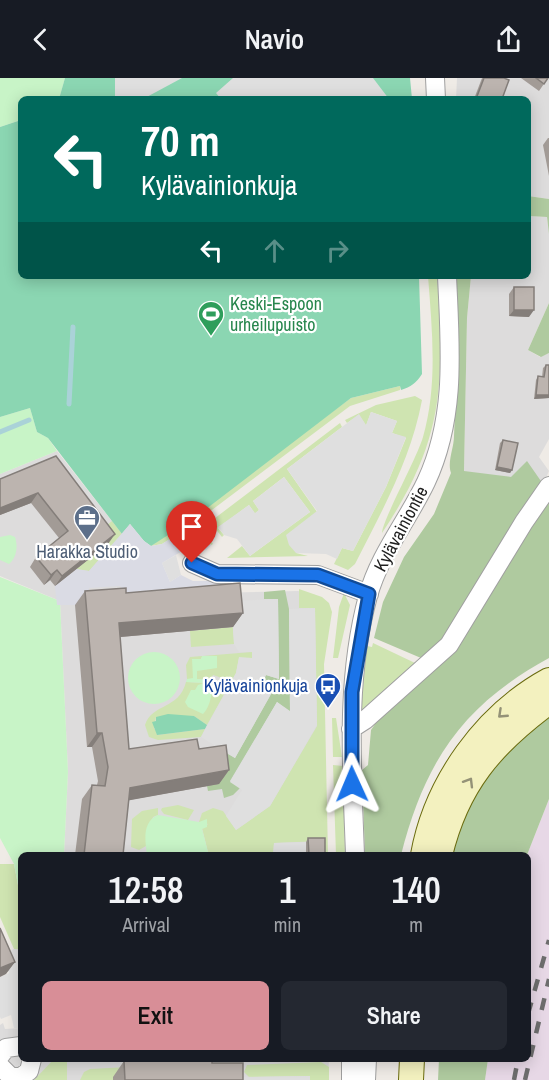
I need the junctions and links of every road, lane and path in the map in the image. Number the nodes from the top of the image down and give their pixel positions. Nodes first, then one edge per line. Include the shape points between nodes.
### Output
1 (435, 78) edge
2 (436, 96) edge
3 (447, 279) edge
4 (549, 486) edge
5 (192, 563) dead end
6 (369, 594) junction
7 (549, 680) edge
8 (549, 702) edge
9 (351, 729) junction
10 (355, 852) edge
11 (424, 852) edge
12 (441, 852) edge
13 (18, 1046) edge
14 (0, 1056) edge
15 (31, 1062) edge
16 (351, 1062) edge
17 (367, 1062) edge
18 (411, 1062) edge
19 (428, 1062) edge
20 (0, 1066) edge
21 (351, 1080) edge
22 (366, 1080) edge
23 (411, 1080) edge
24 (427, 1080) edge

1 - 2 street
3 - 6 street, Kylävainiontie via 451,357 443,435 427,480 379,567
4 - 9 street via 449,645
5 - 6 street via 217,574 318,575
6 - 9 street, Kylävainiontie via 357,654
7 -> 11 main road via 516,700 466,754 445,789
12 -> 8 main road via 452,814 479,765 501,740
9 - 10 street, Kylävainiontie
13 - 14 street via 10,1046
15 - 20 street via 29,1071 21,1077 6,1074
16 - 21 street
17 - 22 street
18 - 23 main road
19 - 24 main road

